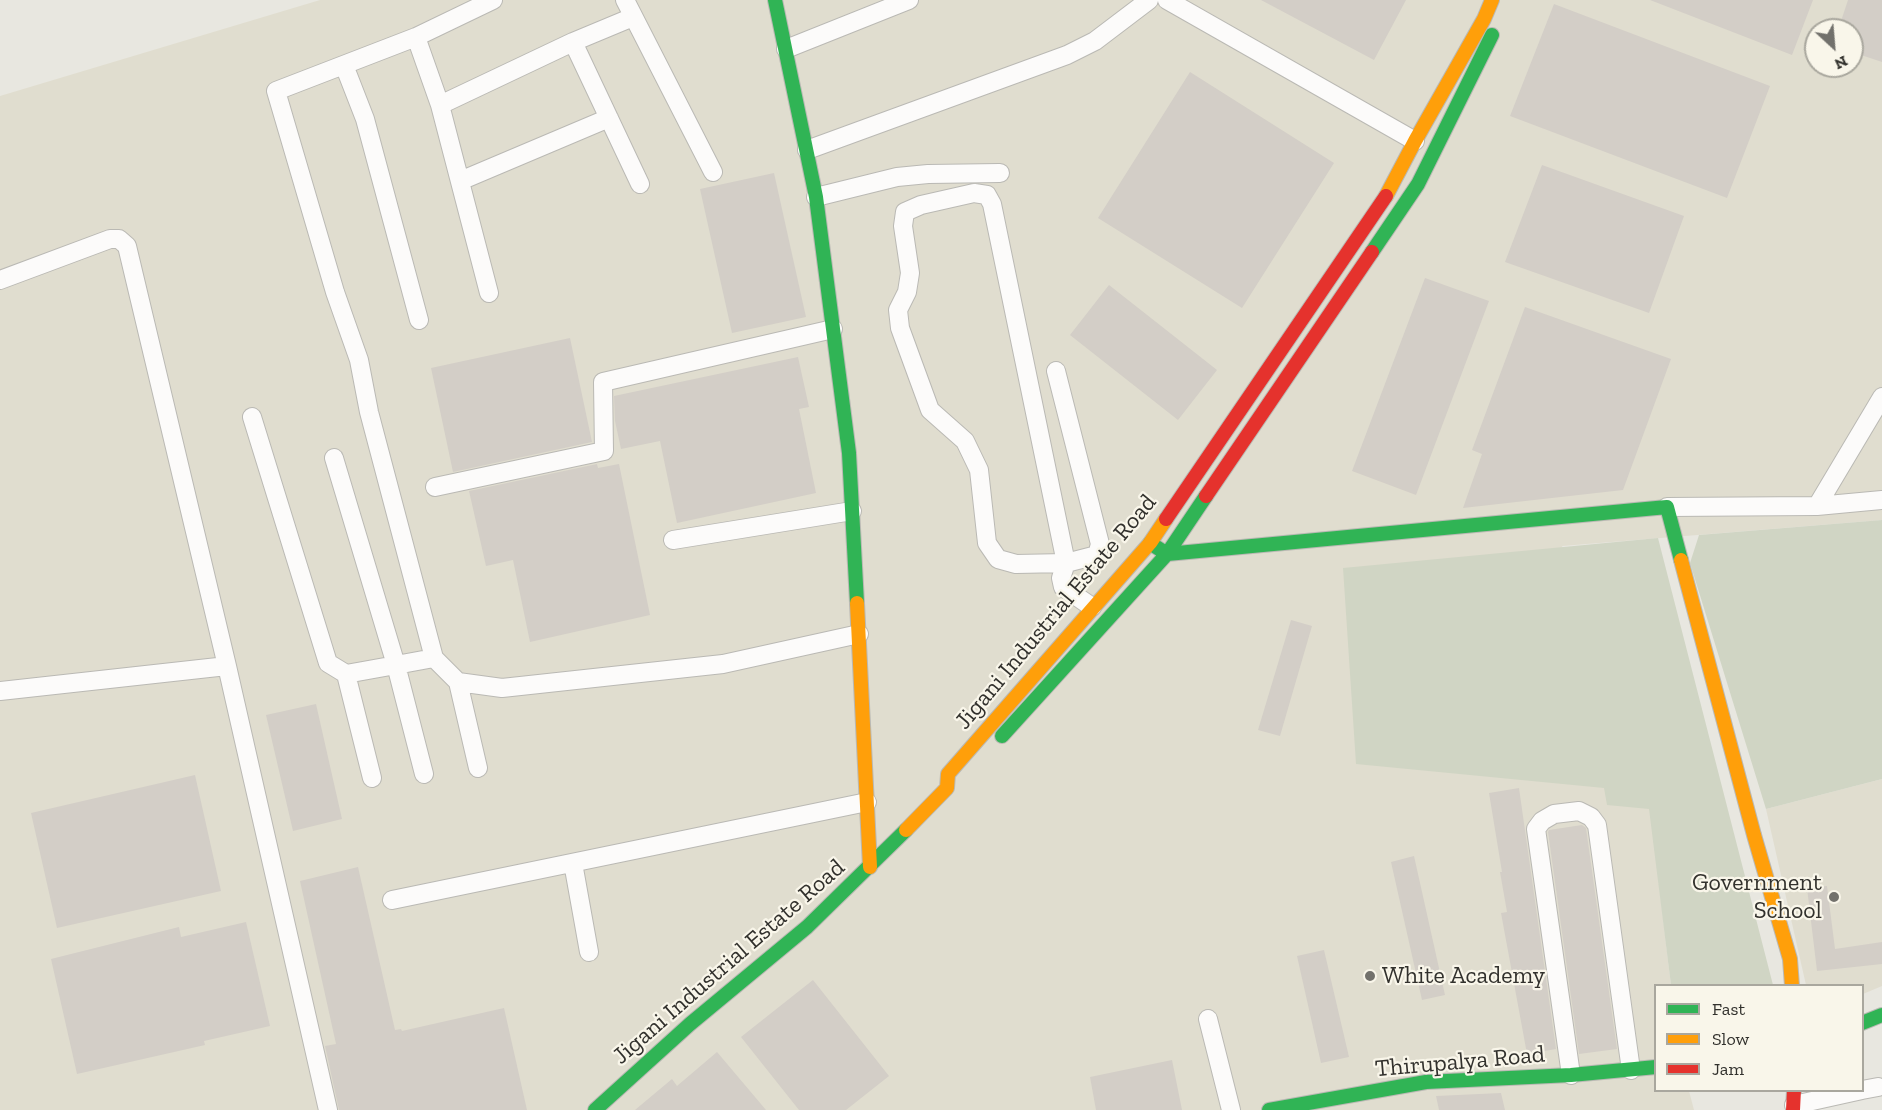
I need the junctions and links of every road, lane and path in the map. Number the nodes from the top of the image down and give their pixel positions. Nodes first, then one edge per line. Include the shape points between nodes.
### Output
1 (493, 0) edge
2 (625, 0) edge
3 (775, 0) edge
4 (909, 0) edge
5 (1149, 0) edge
6 (1167, 0) edge
7 (1492, 0) edge
8 (633, 17) junction
9 (1498, 23) dead end
10 (416, 37) junction
11 (573, 42) junction
12 (786, 49) junction
13 (344, 65) junction
14 (440, 105) junction
15 (609, 118) junction
16 (1415, 141) junction
17 (807, 150) junction
18 (713, 172) dead end
19 (1000, 173) dead end
20 (460, 181) junction
21 (640, 184) dead end
22 (816, 197) junction
23 (0, 280) edge
24 (489, 293) dead end
25 (419, 320) dead end
26 (833, 329) junction
27 (1056, 371) dead end
28 (1882, 397) edge
29 (252, 417) dead end
30 (334, 458) dead end
31 (435, 487) dead end
32 (1882, 500) edge
33 (1817, 506) junction
34 (1667, 507) junction
35 (852, 511) junction
36 (673, 540) dead end
37 (1150, 543) junction
38 (1167, 554) junction
39 (1066, 563) junction
40 (1092, 607) junction
41 (859, 634) junction
42 (434, 657) junction
43 (396, 665) junction
44 (227, 666) junction
45 (346, 674) junction
46 (458, 682) junction
47 (0, 692) edge
48 (995, 744) dead end
49 (478, 768) dead end
50 (424, 774) dead end
51 (372, 778) dead end
52 (867, 802) junction
53 (573, 863) junction
54 (870, 867) junction
55 (392, 900) dead end
56 (589, 952) dead end
57 (1792, 984) edge
58 (1882, 1015) edge
59 (1208, 1019) dead end
60 (1864, 1023) edge
61 (1654, 1067) edge
62 (1631, 1070) junction
63 (1571, 1075) junction
64 (1851, 1092) edge
65 (1794, 1102) edge
66 (328, 1110) edge
67 (595, 1110) edge
68 (1231, 1110) edge
69 (1269, 1110) edge

1 - 10 street
2 - 8 street
3 - 12 main road
4 - 12 street
5 - 17 street via 1095,41 1067,55
6 - 16 street
7 - 16 main road, Jigani Industrial Estate Road
8 - 11 street
8 - 18 street
9 - 38 main road, Jigani Industrial Estate Road via 1418,184
10 - 13 street
10 - 14 street
11 - 14 street
11 - 15 street
12 - 17 main road
13 - 25 street via 365,119
13 - 42 street via 276,91 358,360
14 - 20 street
15 - 20 street
15 - 21 street
16 - 37 main road, Jigani Industrial Estate Road via 1392,188
17 - 22 main road
19 - 22 street via 897,177
20 - 24 street
22 - 26 main road
23 - 44 street via 110,239 119,239 127,246
26 - 31 street via 603,382 604,451
26 - 35 main road via 849,453
27 - 39 street via 1100,544 1096,555
28 - 33 street
29 - 45 street via 328,663
30 - 43 street
32 - 33 street
33 - 34 street
34 - 38 main road
34 - 57 main road via 1790,959
35 - 36 street
35 - 41 main road
37 - 38 main road
37 - 40 main road, Jigani Industrial Estate Road
38 - 48 main road, Jigani Industrial Estate Road
39 - 39 street via 1016,564 998,559 987,543 979,470 965,441 930,410 900,328 898,310 907,292 910,273 903,226 905,212 921,205 974,193 987,195 992,204
39 - 40 street via 1061,578 1063,587
40 - 54 main road, Jigani Industrial Estate Road via 948,774 952,785
41 - 46 street via 723,664 502,688
41 - 52 main road
42 - 43 street
42 - 46 street
43 - 45 street
43 - 50 street
44 - 47 street
44 - 66 street
45 - 51 street
46 - 49 street
52 - 53 street
52 - 54 main road
53 - 55 street
53 - 56 street
54 - 67 main road, Jigani Industrial Estate Road via 807,927 690,1024
58 - 60 main road
59 - 68 street
61 - 62 main road, Thirupalya Road
62 - 63 main road, Thirupalya Road
62 - 63 street via 1597,825 1579,811 1554,814 1536,829
63 - 69 main road, Thirupalya Road via 1426,1083
64 - 65 street

